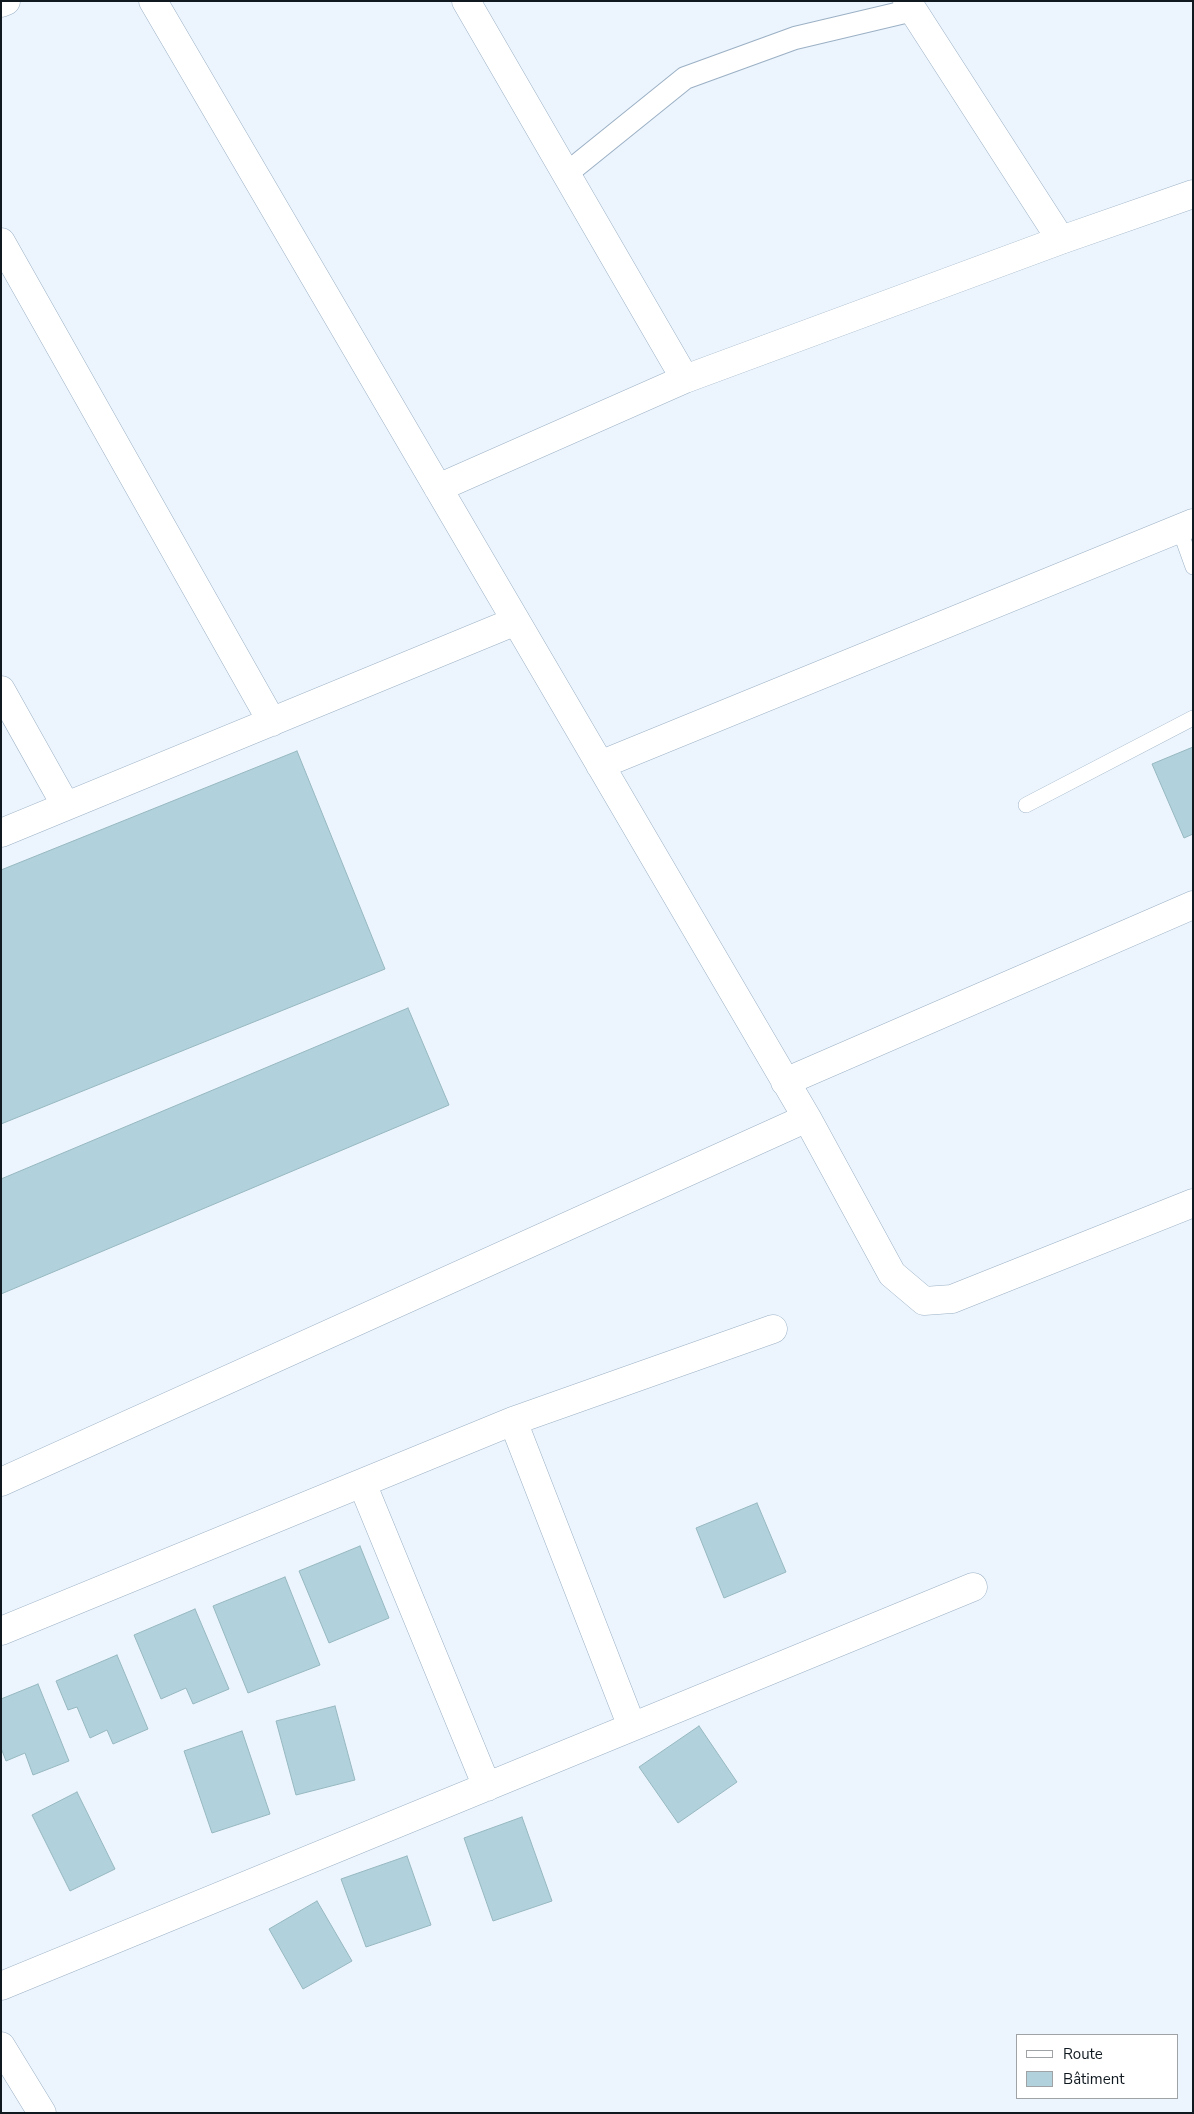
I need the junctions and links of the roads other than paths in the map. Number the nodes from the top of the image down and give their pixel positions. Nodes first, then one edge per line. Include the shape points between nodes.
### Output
1 (6, 1) edge
2 (153, 1) edge
3 (466, 1) edge
4 (1, 3) edge
5 (910, 5) edge
6 (566, 174) junction
7 (1193, 194) edge
8 (1061, 240) junction
9 (1, 242) edge
10 (685, 380) junction
11 (438, 488) junction
12 (1186, 526) edge
13 (1193, 567) edge
14 (516, 621) junction
15 (1, 690) edge
16 (1193, 718) edge
17 (272, 722) junction
18 (600, 765) junction
19 (1026, 804) dead end
20 (66, 806) junction
21 (1, 833) edge
22 (1193, 905) edge
23 (785, 1082) junction
24 (807, 1118) junction
25 (1193, 1203) edge
26 (773, 1329) dead end
27 (513, 1421) junction
28 (1, 1482) edge
29 (362, 1483) junction
30 (973, 1587) dead end
31 (1, 1631) edge
32 (632, 1727) junction
33 (487, 1787) junction
34 (1, 1986) edge
35 (1, 2046) edge
36 (42, 2113) edge

1 - 4 street
2 - 11 street
3 - 6 street
5 - 6 street via 794,38 685,78
5 - 8 street
6 - 10 street
7 - 8 street
8 - 10 street
9 - 17 street
10 - 11 street
11 - 14 street
12 - 13 lane
12 - 18 street
14 - 17 street
14 - 18 street
15 - 20 street
16 - 19 lane
17 - 20 street
18 - 23 street
20 - 21 street
22 - 23 street
23 - 24 street
24 - 25 street via 892,1274 924,1301 952,1300
24 - 28 street
26 - 27 street
27 - 29 street
27 - 32 street
29 - 31 street
29 - 33 street
30 - 32 street
32 - 33 street
33 - 34 street
35 - 36 street

